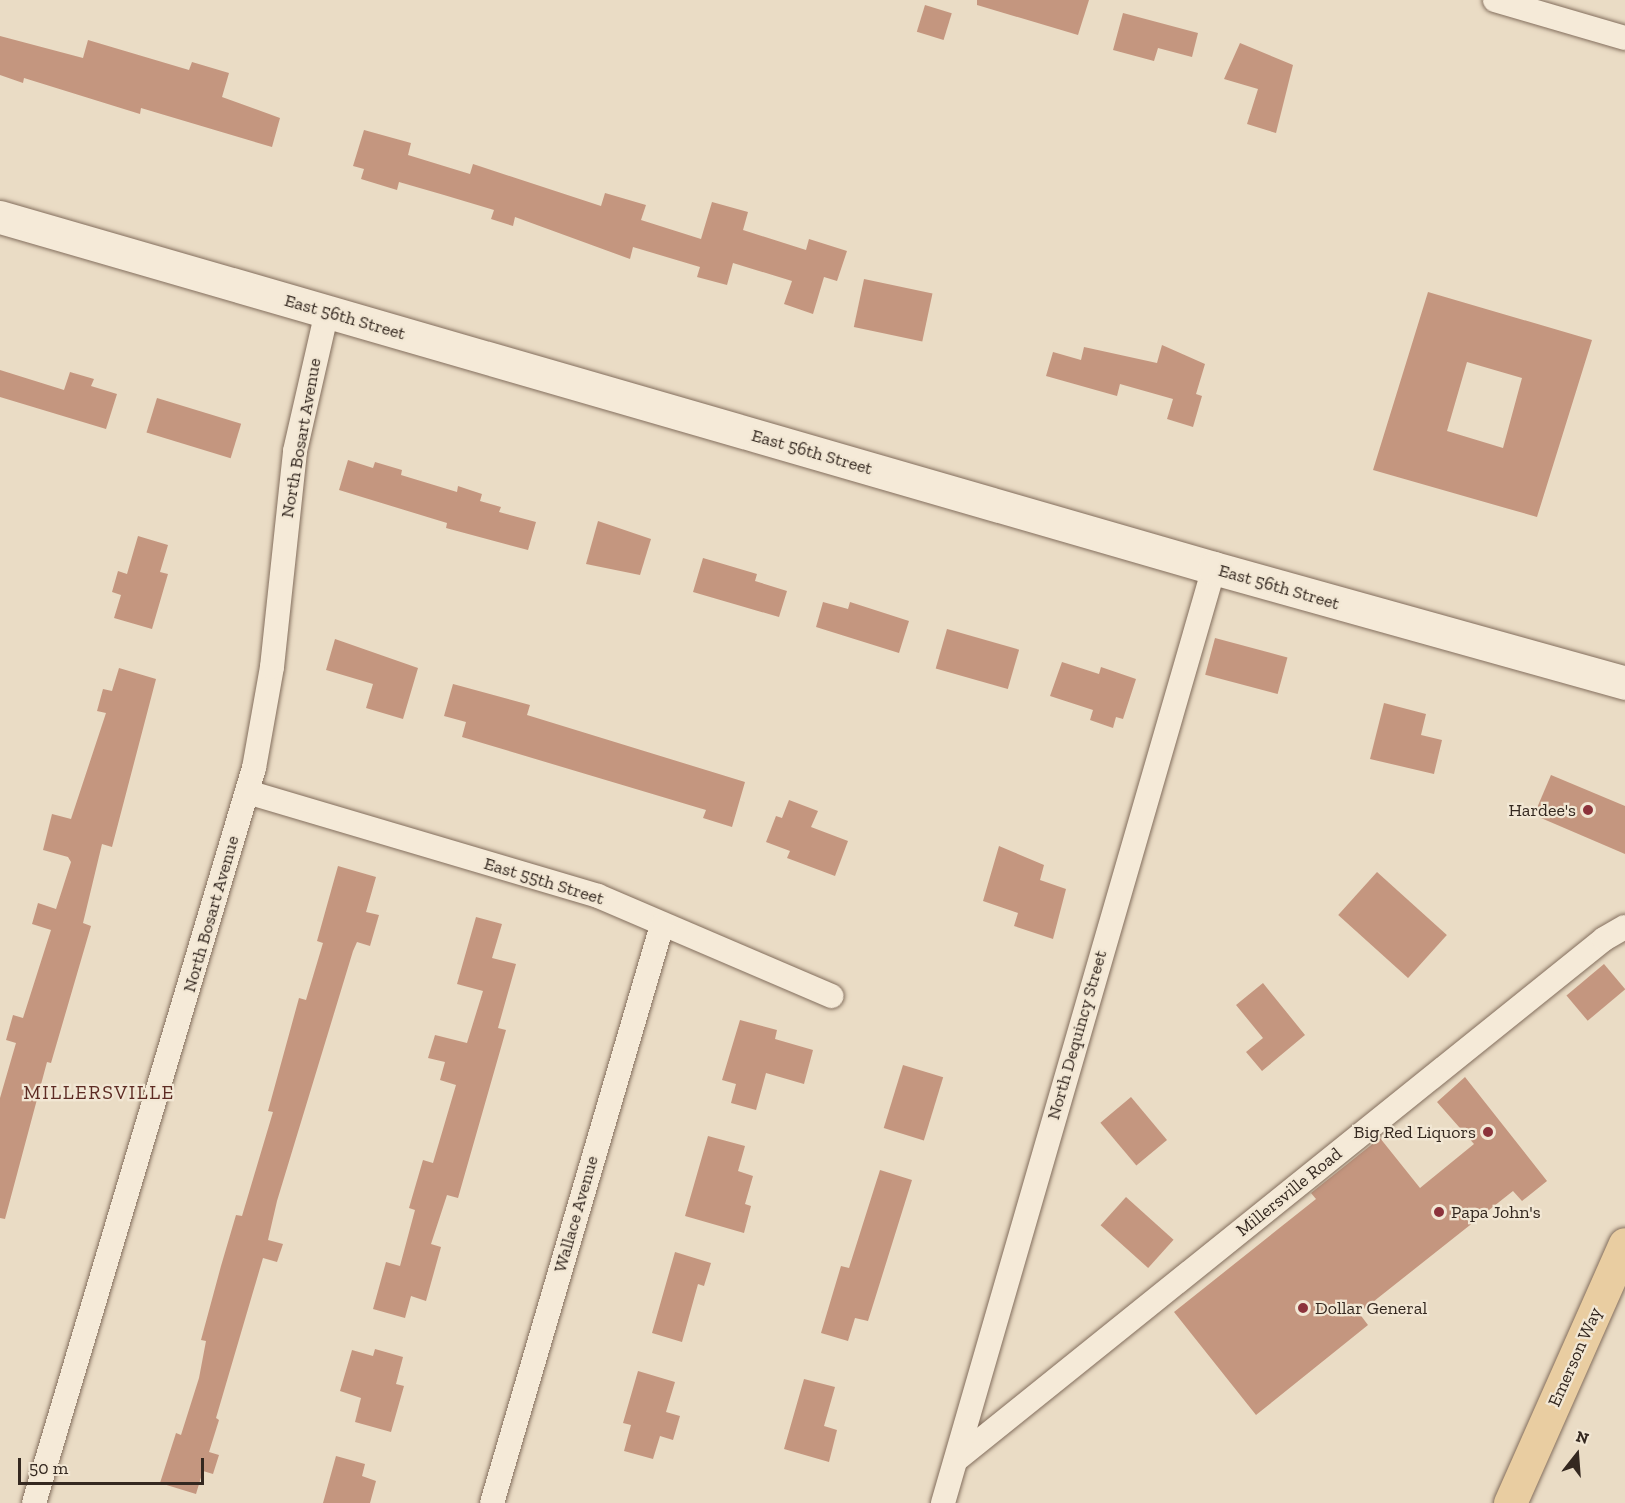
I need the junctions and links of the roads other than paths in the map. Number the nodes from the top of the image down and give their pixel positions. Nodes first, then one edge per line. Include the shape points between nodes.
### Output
1 (1495, 0) edge
2 (1625, 38) edge
3 (0, 217) edge
4 (327, 311) junction
5 (1214, 568) junction
6 (1625, 683) edge
7 (247, 792) junction
8 (662, 925) junction
9 (1625, 927) edge
10 (831, 996) dead end
11 (1625, 1244) edge
12 (956, 1460) junction
13 (34, 1503) edge
14 (492, 1503) edge
15 (943, 1503) edge
16 (1510, 1503) edge

1 - 2 street
3 - 4 street, East 56th Street
4 - 5 street, East 56th Street
4 - 7 street, North Bosart Avenue via 293,462 272,667
5 - 6 street, East 56th Street
5 - 12 street, North Dequincy Street
7 - 8 street, East 55th Street via 598,896
7 - 13 street, North Bosart Avenue
8 - 10 street, East 55th Street
8 - 14 street, Wallace Avenue
9 - 12 street, Millersville Road via 1596,946
11 - 16 main road, Emerson Way
12 - 15 street, North Dequincy Street

